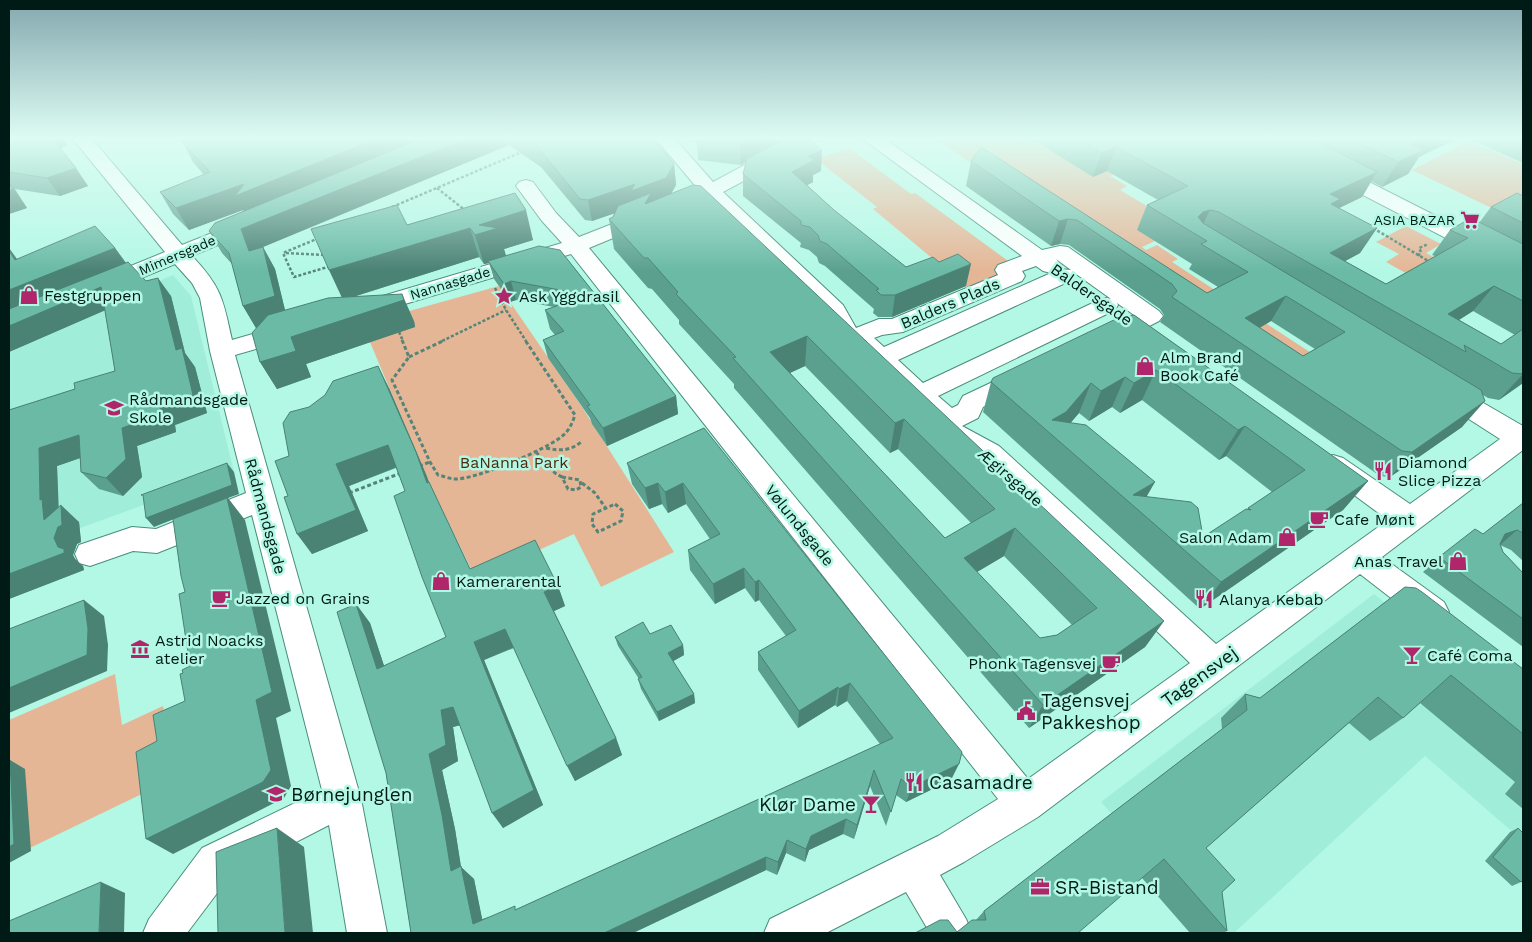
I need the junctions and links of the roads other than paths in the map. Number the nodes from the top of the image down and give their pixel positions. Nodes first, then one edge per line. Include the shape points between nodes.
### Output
1 (119, 183) edge
2 (703, 183) edge
3 (725, 183) edge
4 (934, 183) edge
5 (1355, 183) edge
6 (526, 186) dead end
7 (710, 191) junction
8 (270, 216) edge
9 (576, 246) junction
10 (178, 254) junction
11 (1038, 257) junction
12 (1523, 269) edge
13 (1064, 275) junction
14 (81, 296) edge
15 (1108, 305) junction
16 (352, 313) edge
17 (1134, 324) junction
18 (306, 326) edge
19 (1158, 341) edge
20 (222, 351) junction
21 (877, 359) junction
22 (1427, 382) edge
23 (916, 396) junction
24 (1522, 437) edge
25 (1312, 450) edge
26 (262, 499) junction
27 (1409, 520) junction
28 (90, 554) dead end
29 (1360, 557) junction
30 (1453, 628) edge
31 (1214, 664) junction
32 (343, 799) junction
33 (1025, 804) junction
34 (914, 869) junction
35 (164, 933) edge
36 (367, 933) edge
37 (784, 933) edge
38 (952, 933) edge

1 - 10 street, Rådmandsgade
2 - 7 street, Ægirsgade
3 - 7 street, Nannasgade
4 - 11 street, Baldersgade
5 - 12 street
6 - 9 street, Vølundsgade via 548,218
7 - 9 street, Nannasgade
7 - 21 street, Ægirsgade via 834,310 847,334
8 - 10 street, Mimersgade
9 - 16 street, Nannasgade
9 - 33 street, Vølundsgade
10 - 14 street, Mimersgade
10 - 20 street, Rådmandsgade via 202,280 211,298
11 - 13 street, Baldersgade
11 - 17 street, Balders Plads via 1060,252 1151,316
11 - 21 street, Balders Plads via 1006,270 1014,276 999,283 896,327 879,327 859,336
13 - 15 street, Baldersgade
13 - 21 street, Balders Plads
15 - 17 street, Baldersgade
15 - 23 street
17 - 19 street, Baldersgade
17 - 23 street, Balders Plads via 1112,338 1104,337 972,402 970,410 949,421
18 - 20 street
20 - 26 street, Rådmandsgade
21 - 23 street, Ægirsgade
22 - 24 street, Tagensvej
23 - 31 street, Ægirsgade via 946,430 988,453
24 - 27 street, Tagensvej
25 - 27 street
26 - 28 street via 157,541 132,539
26 - 32 street, Rådmandsgade
27 - 29 street, Tagensvej
29 - 30 street
29 - 31 street, Tagensvej
31 - 33 street, Tagensvej
32 - 35 street via 216,862
32 - 36 street, Rådmandsgade
33 - 34 street, Tagensvej
34 - 37 street, Tagensvej
34 - 38 street

